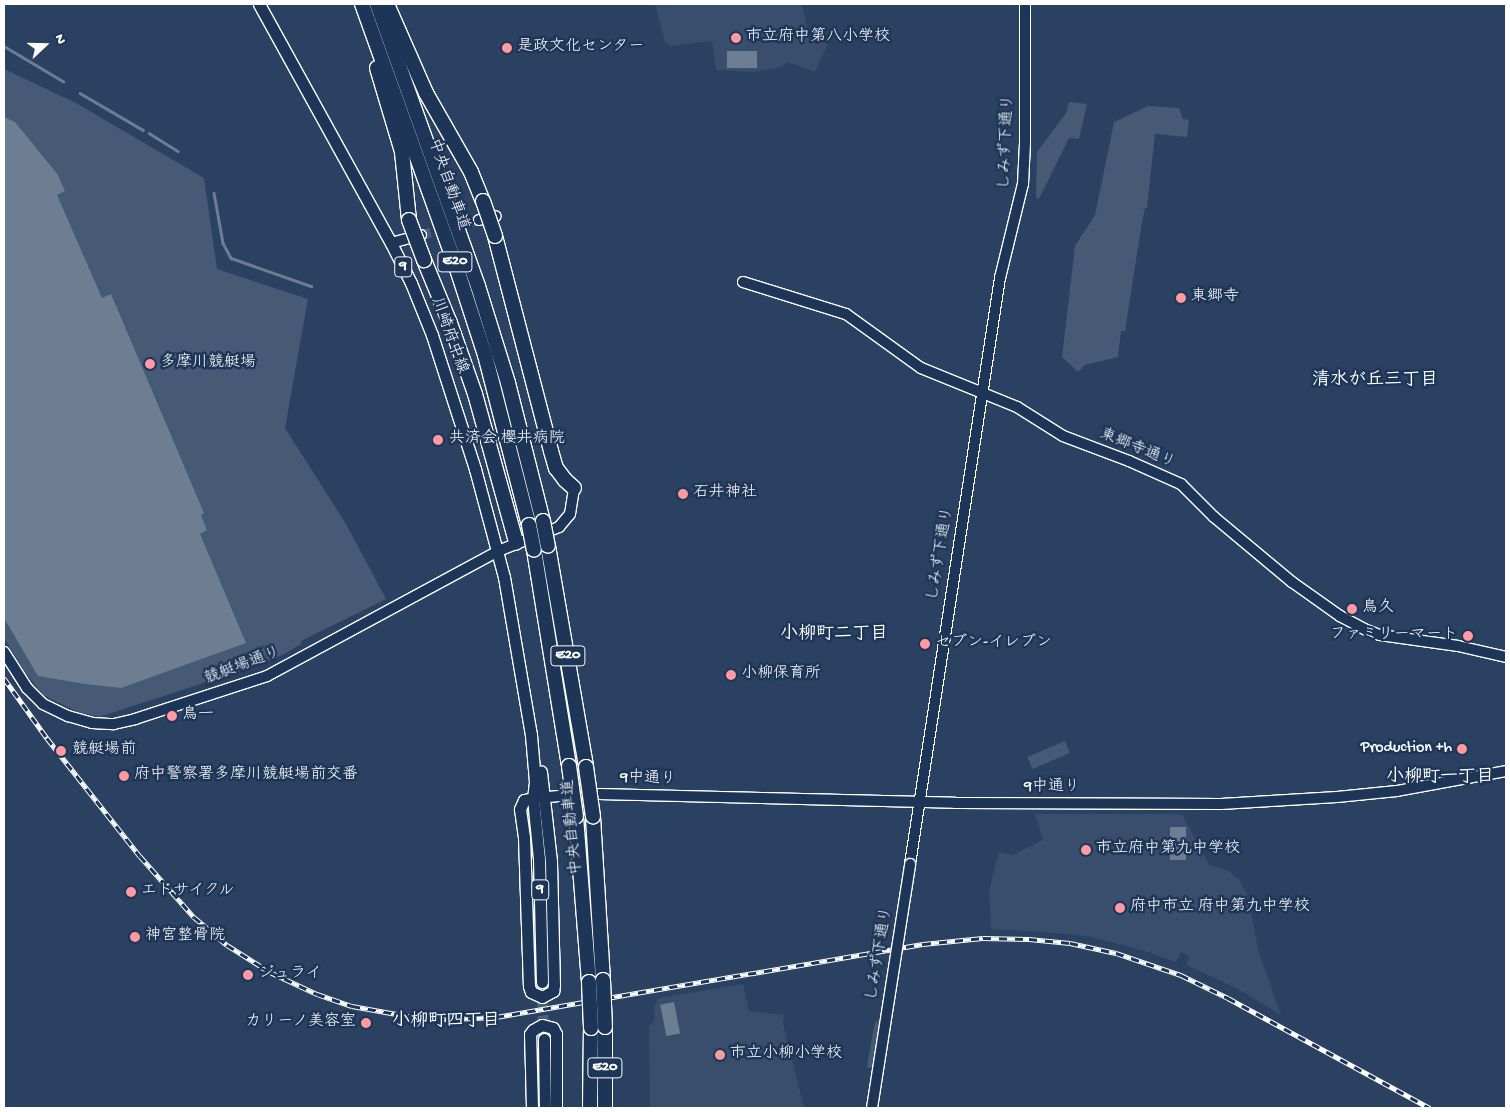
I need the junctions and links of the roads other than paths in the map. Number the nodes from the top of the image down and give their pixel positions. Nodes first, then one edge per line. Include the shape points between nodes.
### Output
1 (259, 4) edge
2 (355, 4) edge
3 (362, 4) edge
4 (377, 4) edge
5 (387, 4) edge
6 (1025, 4) edge
7 (496, 216) dead end
8 (479, 220) tunnel mouth
9 (421, 235) tunnel mouth
10 (391, 243) junction
11 (743, 282) dead end
12 (982, 393) junction
13 (574, 488) joint
14 (516, 542) junction
15 (498, 551) junction
16 (4, 652) edge
17 (1505, 657) edge
18 (1505, 771) edge
19 (599, 794) dead end
20 (562, 796) dead end
21 (539, 798) junction
22 (920, 802) junction
23 (596, 981) junction
24 (542, 982) tunnel mouth
25 (598, 1028) junction
26 (544, 1039) tunnel mouth
27 (532, 1108) edge
28 (545, 1108) edge
29 (556, 1108) edge
30 (590, 1108) edge
31 (605, 1108) edge
32 (872, 1108) edge

1 - 10 main road, 川崎府中線 / 9
2 - 14 highway, bridge via 402,152 409,220 450,323 488,440
3 - 23 highway, 中央自動車道 / E20, bridge via 485,355 529,525 569,766
4 - 23 highway, 中央自動車道 / E20, bridge via 478,286 508,383 543,521 592,817
5 - 13 highway, bridge via 419,79 471,172 483,201 556,468
6 - 12 street, しみず下通り via 1023,184 1000,278
7 - 8 street
9 - 10 street
10 - 15 main road, 川崎府中線 / 9 via 432,335
11 - 12 street, 東郷寺通り via 846,314 921,368
12 - 17 street, 東郷寺通り via 1017,407 1063,436 1181,484 1214,517 1292,582 1364,629
12 - 22 street, しみず下通り
13 - 14 street, 競艇場通り via 573,504 565,522
14 - 15 street, 競艇場通り
15 - 16 street, 競艇場通り via 267,676 124,722 92,723 43,704 27,688
15 - 21 main road, 川崎府中線 / 9 via 513,621 525,710 536,733
18 - 22 street, 9中通り via 1424,788 1337,798 1221,804
19 - 22 street, 9中通り
20 - 21 street
21 - 21 main road via 551,861 554,986 553,991 542,997 531,992 529,986 524,837 520,808 524,800
21 - 24 main road, 9
22 - 32 street, しみず下通り, bridge
23 - 25 highway, 中央自動車道 / E20, bridge
25 - 30 highway, 中央自動車道 / E20
25 - 31 highway, 中央自動車道 / E20
26 - 28 main road
27 - 29 main road via 530,1034 542,1025 553,1028 557,1041

